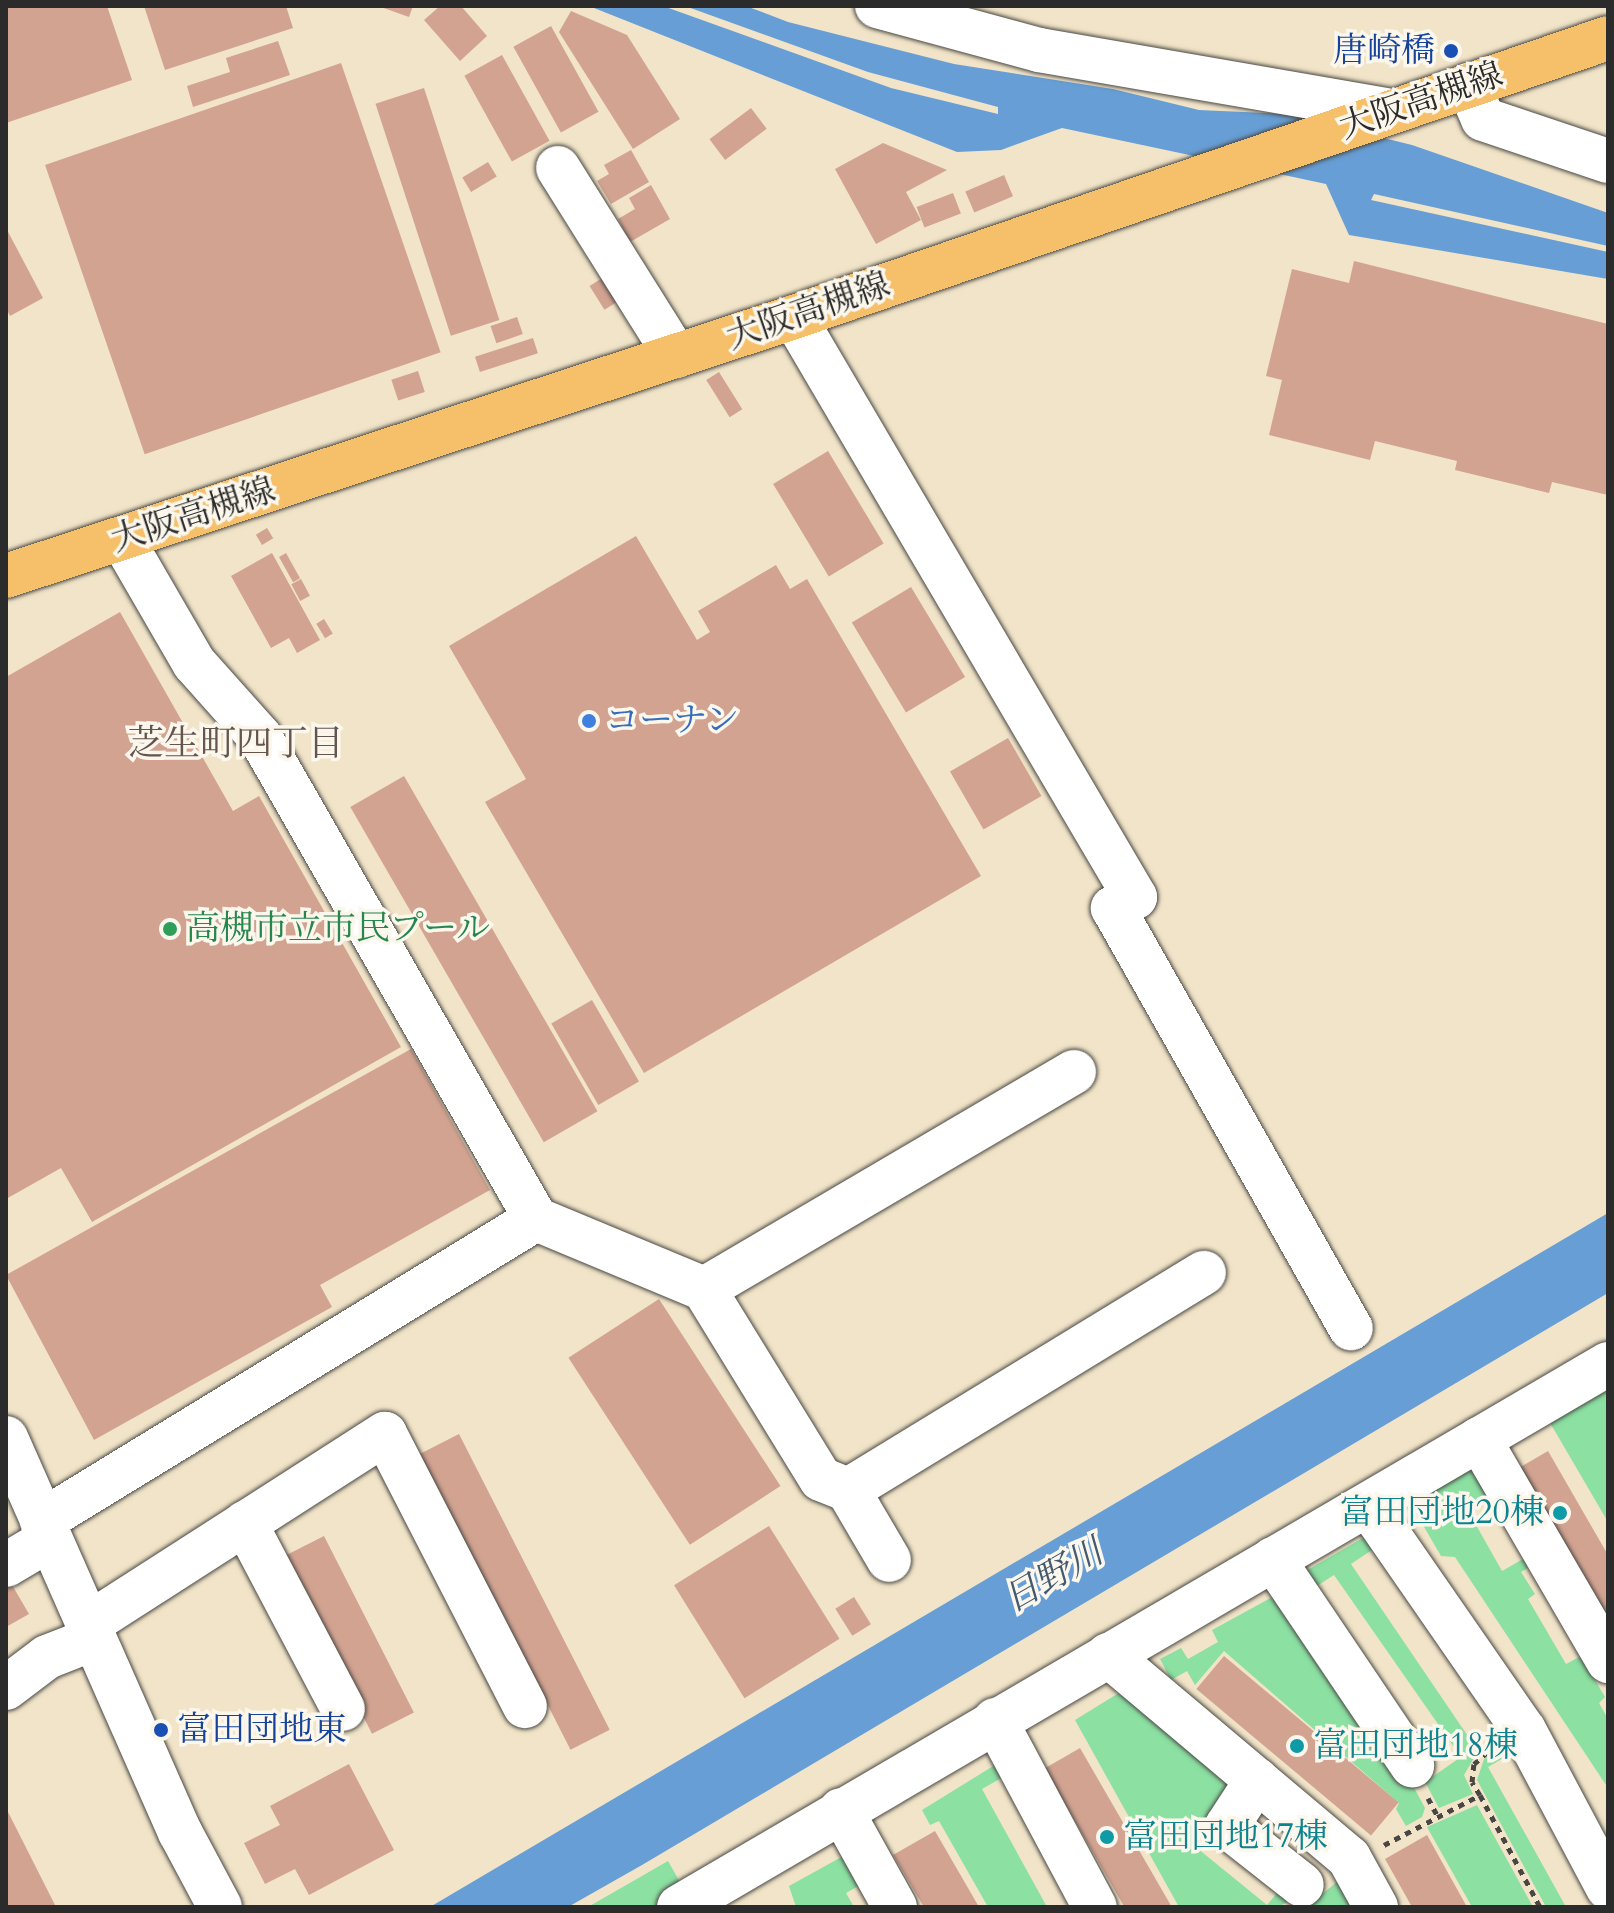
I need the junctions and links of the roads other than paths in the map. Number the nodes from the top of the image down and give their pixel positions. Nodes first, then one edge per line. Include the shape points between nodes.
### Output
1 (901, 9) edge
2 (1608, 38) edge
3 (1468, 85) junction
4 (1373, 118) junction
5 (1608, 161) edge
6 (558, 168) dead end
7 (794, 317) junction
8 (676, 356) junction
9 (122, 539) junction
10 (6, 576) edge
11 (1074, 1072) dead end
12 (536, 1219) junction
13 (1204, 1273) dead end
14 (704, 1289) junction
15 (1351, 1328) dead end
16 (1608, 1364) edge
17 (6, 1438) edge
18 (1479, 1439) junction
19 (848, 1490) junction
20 (1370, 1508) junction
21 (245, 1523) junction
22 (46, 1530) junction
23 (1273, 1559) junction
24 (889, 1560) dead end
25 (6, 1565) edge
26 (90, 1632) junction
27 (1108, 1655) junction
28 (1608, 1661) edge
29 (6, 1688) edge
30 (525, 1706) dead end
31 (343, 1709) dead end
32 (995, 1720) junction
33 (1412, 1765) dead end
34 (1257, 1780) junction
35 (841, 1810) junction
36 (1302, 1885) dead end
37 (1608, 1888) edge
38 (693, 1903) edge
39 (220, 1907) edge
40 (895, 1907) edge
41 (1095, 1907) edge
42 (1376, 1907) edge

1 - 4 street via 1039,50
2 - 3 main road, 大阪高槻線
3 - 4 main road, 大阪高槻線
3 - 5 street via 1483,119
4 - 7 main road, 大阪高槻線
6 - 8 street
7 - 8 main road, 大阪高槻線
7 - 15 street via 1135,897 1113,908
8 - 9 main road, 大阪高槻線
9 - 10 main road, 大阪高槻線
9 - 12 street via 194,663 260,737
11 - 14 street
12 - 14 street
12 - 22 street
13 - 19 street
14 - 19 street via 821,1479
16 - 18 street
17 - 22 street
18 - 20 street
18 - 28 street
19 - 24 street
20 - 23 street
20 - 37 street via 1524,1730
21 - 26 street
21 - 30 street via 385,1434
21 - 31 street
22 - 25 street
22 - 26 street
23 - 27 street
23 - 33 street
26 - 29 street
26 - 39 street via 180,1832
27 - 32 street
27 - 34 street
32 - 35 street
32 - 41 street
34 - 36 street via 1227,1826
34 - 42 street via 1353,1864
35 - 38 street
35 - 40 street

